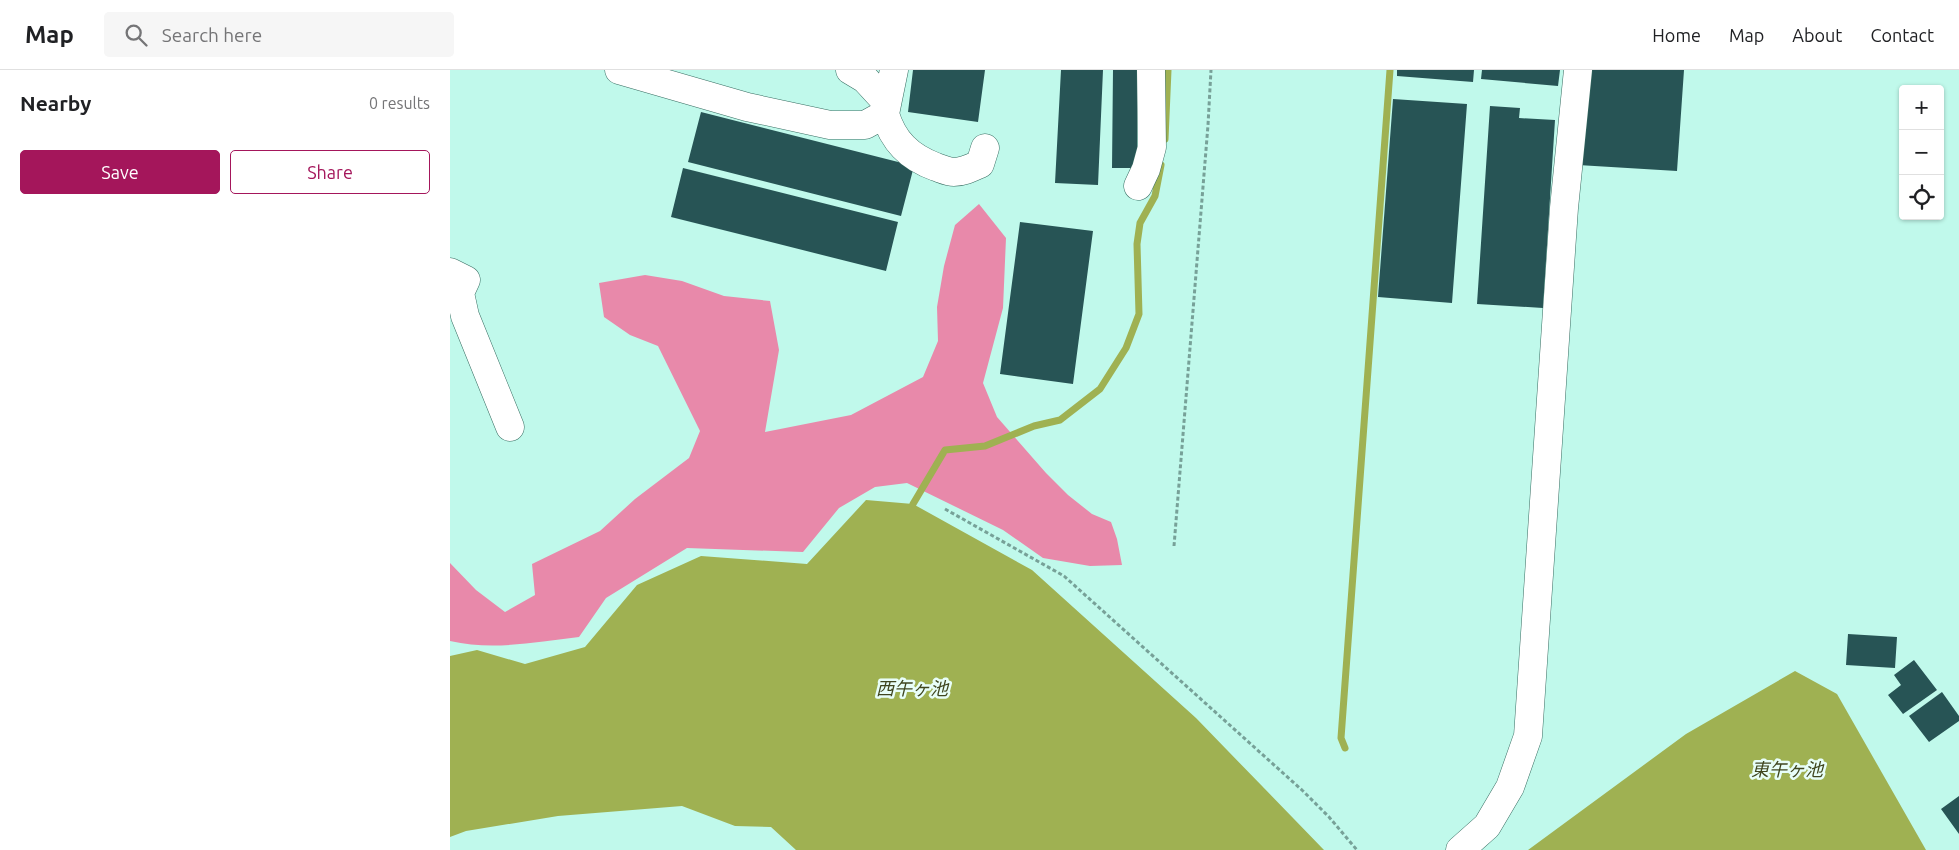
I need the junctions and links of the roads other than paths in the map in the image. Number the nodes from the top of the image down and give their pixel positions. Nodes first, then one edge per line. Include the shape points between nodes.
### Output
1 (619, 70) edge
2 (850, 70) edge
3 (894, 70) edge
4 (1151, 70) edge
5 (1578, 70) edge
6 (886, 108) junction
7 (985, 148) dead end
8 (1138, 186) dead end
9 (450, 272) edge
10 (510, 427) dead end
11 (1460, 850) edge

1 - 6 street via 747,107 830,125 865,125
2 - 6 street via 865,80
3 - 6 street
4 - 8 street via 1152,147
5 - 11 street via 1564,208 1528,736 1510,787 1487,826
6 - 7 street via 890,131 901,146 926,163 952,172 964,171 980,164
9 - 10 street via 466,280 460,292 464,316

